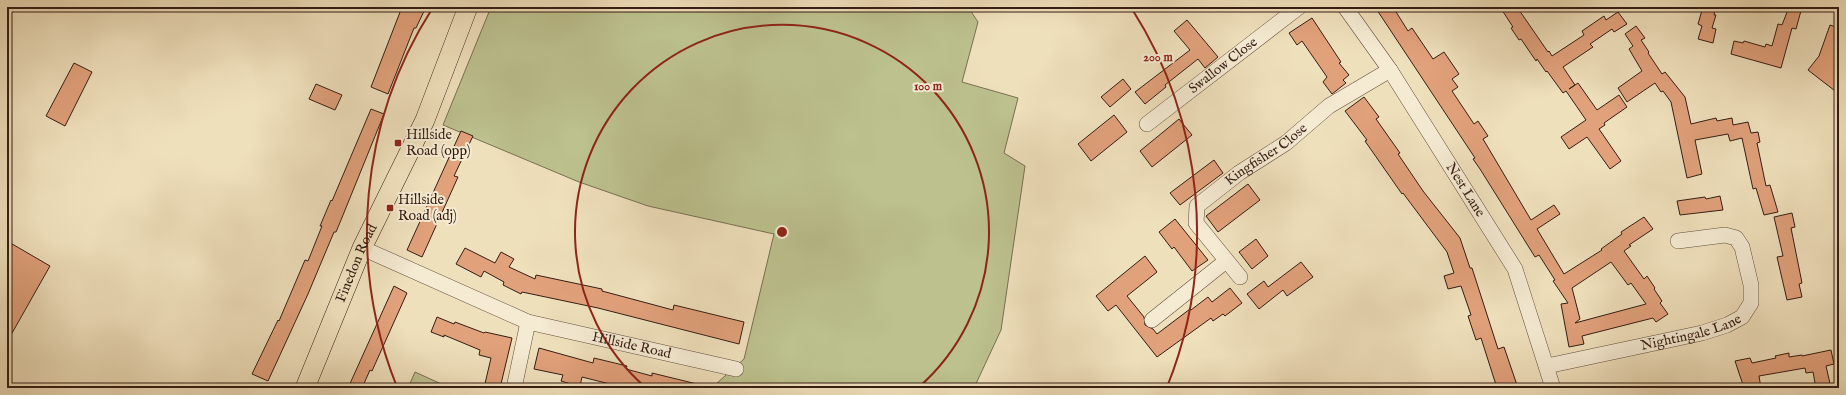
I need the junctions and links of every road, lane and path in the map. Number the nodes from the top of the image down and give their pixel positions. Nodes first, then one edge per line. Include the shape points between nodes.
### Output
1 (468, 7) edge
2 (1299, 7) edge
3 (1345, 7) edge
4 (1390, 70) junction
5 (1147, 124) dead end
6 (1678, 241) dead end
7 (362, 248) junction
8 (1226, 261) junction
9 (1240, 277) dead end
10 (1152, 320) dead end
11 (528, 322) junction
12 (1546, 366) junction
13 (736, 369) dead end
14 (305, 388) edge
15 (514, 388) edge
16 (1553, 388) edge

1 - 7 main road, Finedon Road via 425,120
2 - 5 street, Swallow Close
3 - 4 street, Nest Lane
4 - 8 street, Kingfisher Close via 1329,106 1286,144 1239,174 1197,206 1196,223
4 - 12 street, Nest Lane via 1515,269
6 - 12 street, Nightingale Lane via 1725,235 1736,238 1742,247 1750,285 1751,303 1742,317 1702,334
7 - 11 street, Hillside Road
7 - 14 main road, Finedon Road
8 - 9 street, Kingfisher Close
8 - 10 street
11 - 13 street, Hillside Road
11 - 15 street
12 - 16 street, Nest Lane

